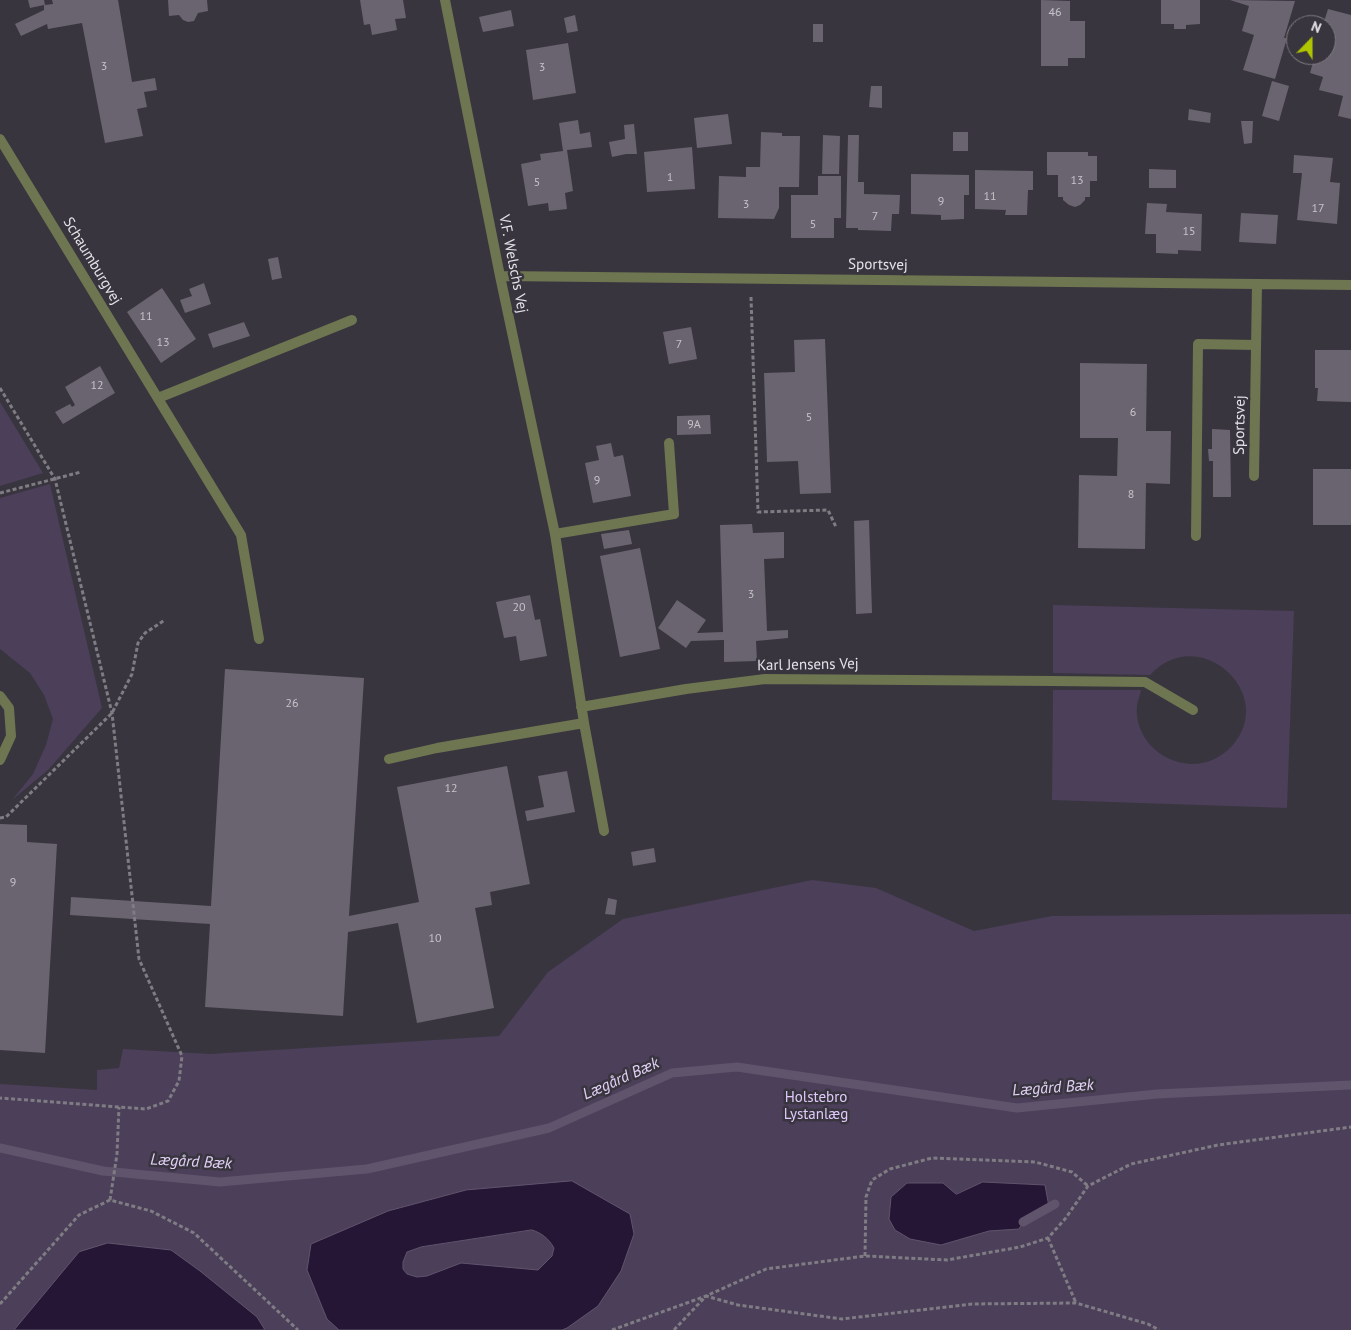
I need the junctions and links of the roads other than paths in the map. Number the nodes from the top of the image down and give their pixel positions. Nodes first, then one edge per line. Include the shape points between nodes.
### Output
1 (445, 0) edge
2 (0, 139) edge
3 (3, 151) edge
4 (500, 276) junction
5 (1257, 284) junction
6 (1351, 285) edge
7 (352, 320) dead end
8 (1256, 345) junction
9 (158, 398) junction
10 (669, 443) dead end
11 (1254, 476) dead end
12 (555, 534) junction
13 (1196, 536) dead end
14 (259, 639) dead end
15 (0, 696) edge
16 (581, 707) junction
17 (1194, 710) dead end
18 (584, 723) junction
19 (389, 759) dead end
20 (0, 760) edge
21 (604, 831) dead end

1 - 4 street, V.F. Welschs Vej
2 - 3 street, Schaumburgvej
3 - 9 street, Schaumburgvej
4 - 5 street, Sportsvej
4 - 12 street, V.F. Welschs Vej
5 - 6 street, Sportsvej
5 - 8 street, Sportsvej
7 - 9 street
8 - 11 street, Sportsvej
8 - 13 street via 1198,344
9 - 14 street, Schaumburgvej via 241,535
10 - 12 street via 674,514
12 - 16 street, V.F. Welschs Vej
15 - 20 street via 9,708 11,736
16 - 17 street, Karl Jensens Vej via 765,679 1145,682
16 - 18 street
18 - 19 street
18 - 21 street

